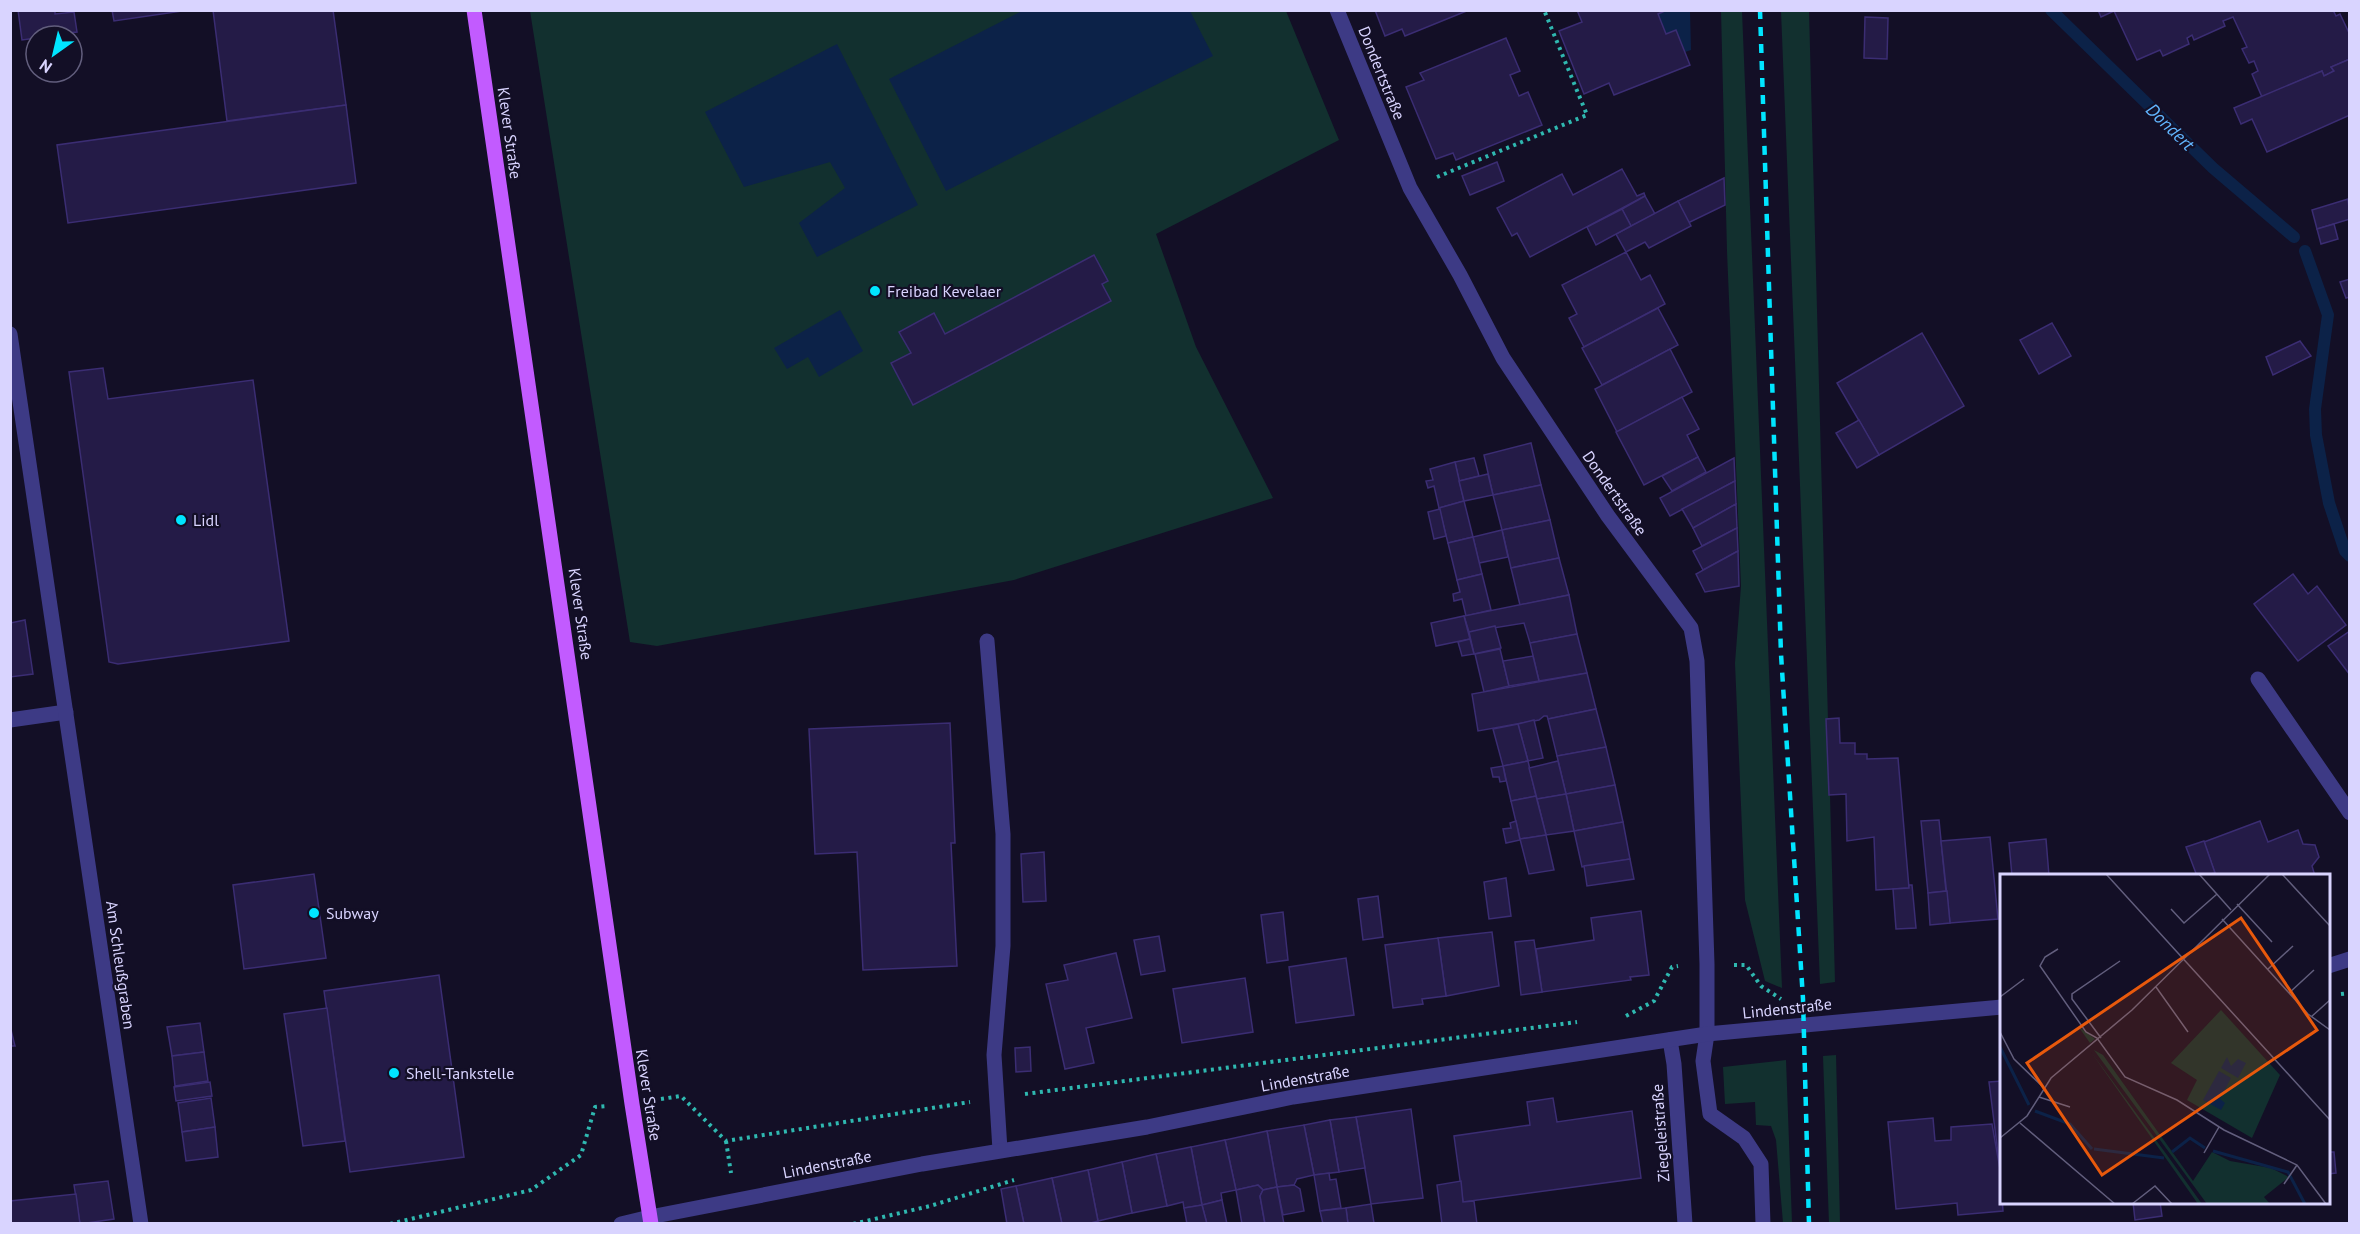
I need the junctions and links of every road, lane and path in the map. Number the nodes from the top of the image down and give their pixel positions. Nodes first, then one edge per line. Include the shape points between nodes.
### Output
1 (474, 10) edge
2 (1337, 10) edge
3 (1544, 10) edge
4 (1410, 188) junction
5 (10, 334) edge
6 (17, 428) edge
7 (987, 641) dead end
8 (2258, 679) dead end
9 (66, 711) junction
10 (10, 720) edge
11 (2349, 813) edge
12 (2349, 959) edge
13 (1707, 964) junction
14 (2330, 965) edge
15 (1784, 1000) dead end
16 (2000, 1007) edge
17 (1616, 1017) dead end
18 (1581, 1022) dead end
19 (1707, 1034) junction
20 (1670, 1040) junction
21 (996, 1097) junction
22 (632, 1104) junction
23 (1000, 1150) junction
24 (651, 1220) edge
25 (141, 1224) edge
26 (390, 1224) edge
27 (621, 1224) edge
28 (1685, 1224) edge
29 (1763, 1224) edge

1 - 22 main road, Klever Straße
2 - 4 street, Dondertstraße
3 - 4 path via 1587,115
4 - 13 street, Dondertstraße via 1503,358 1601,507 1691,628 1697,661
5 - 6 street, Am Schleußgraben
6 - 9 street, Am Schleußgraben
7 - 21 street via 1003,834 1003,946 994,1055
8 - 11 street
9 - 10 street
9 - 25 street, Am Schleußgraben
12 - 14 street
13 - 15 path via 1746,965 1761,986
13 - 17 path via 1672,967 1654,1001
13 - 19 street, Dondertstraße
16 - 19 street, Lindenstraße
18 - 21 path
19 - 20 street, Lindenstraße
19 - 29 street, Dondertstraße via 1703,1061 1710,1114 1744,1138 1761,1164
20 - 23 street, Lindenstraße via 1293,1097 1147,1127
20 - 28 street, Ziegeleistraße
21 - 22 path via 726,1141 681,1096
21 - 23 street
22 - 24 main road, Klever Straße
22 - 26 path via 596,1107 581,1155 531,1190
23 - 24 street, Lindenstraße
24 - 27 street, Lindenstraße

